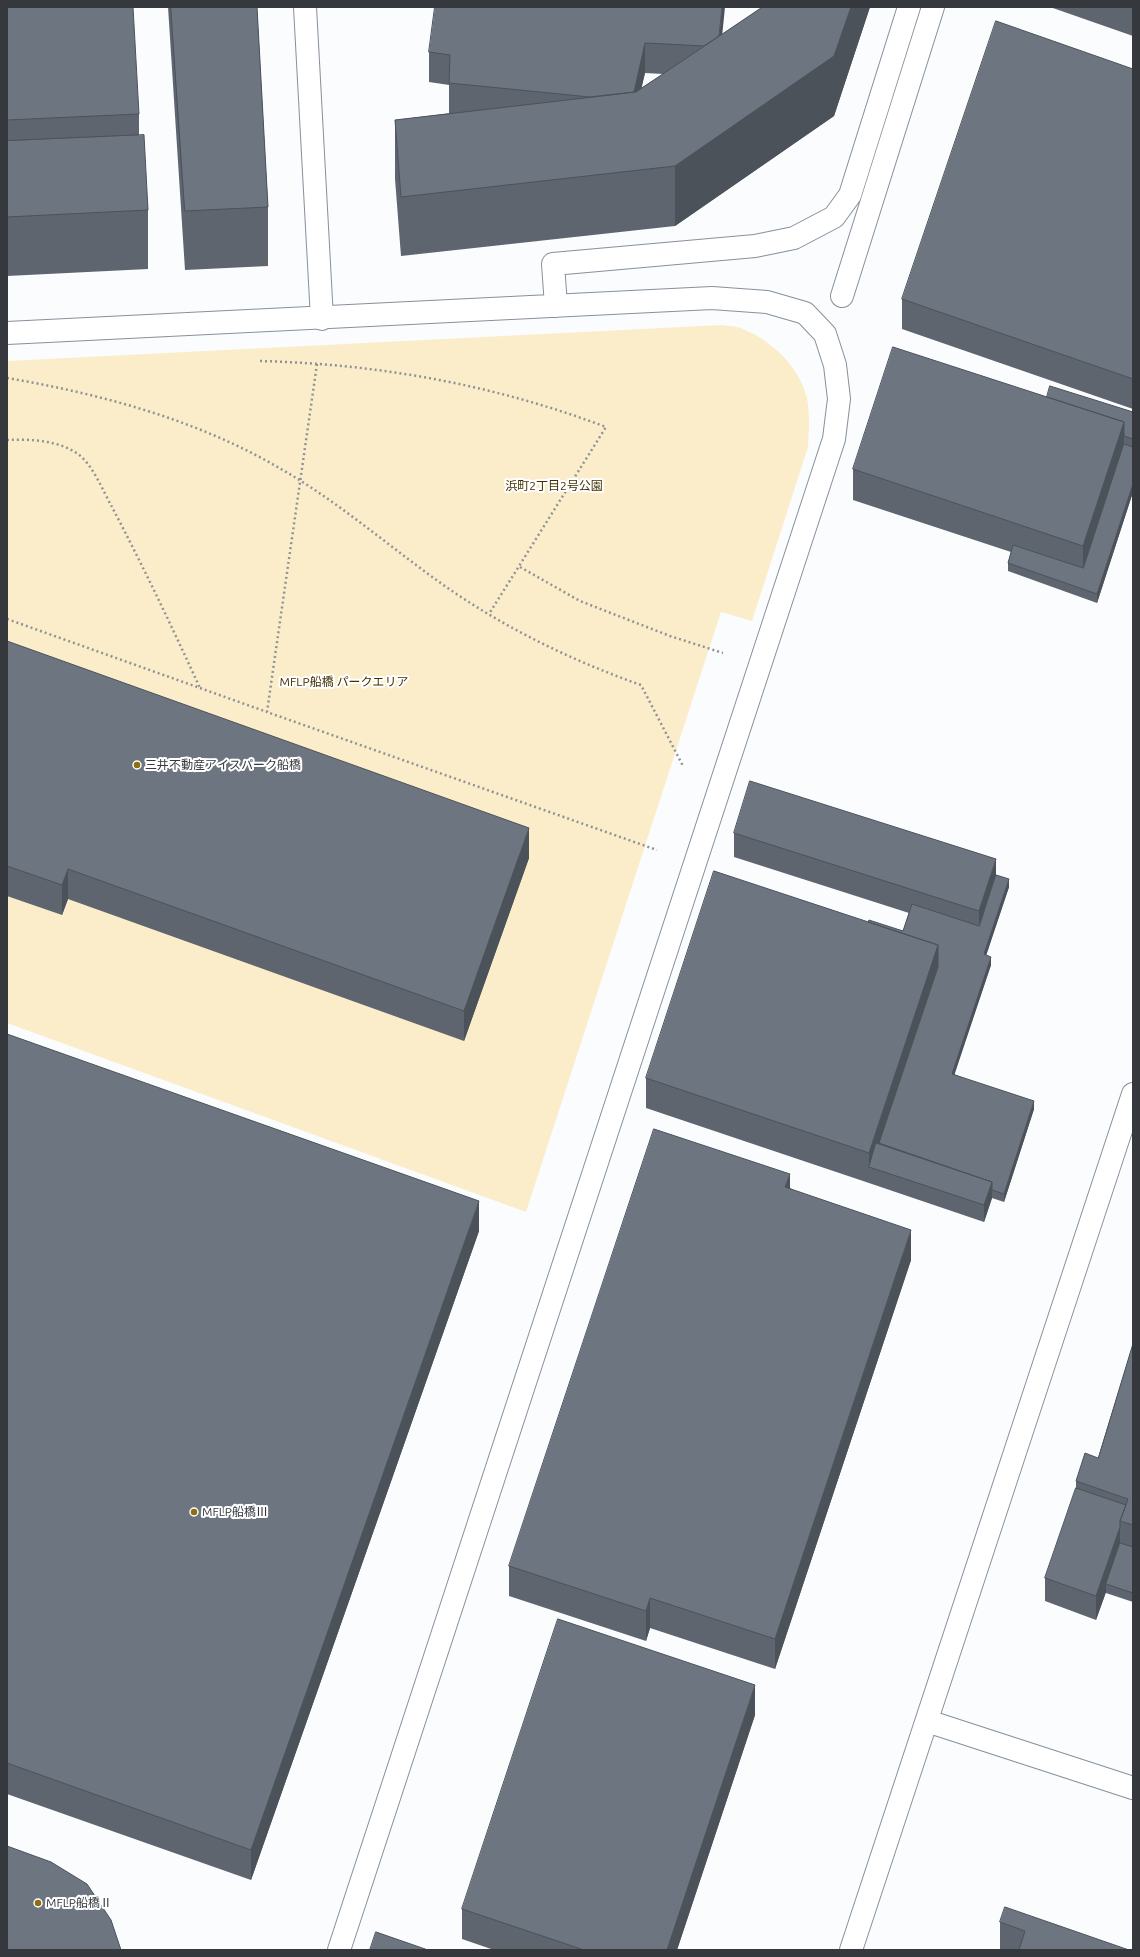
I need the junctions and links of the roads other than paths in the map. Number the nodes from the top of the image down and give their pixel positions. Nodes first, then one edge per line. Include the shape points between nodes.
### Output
1 (305, 7) edge
2 (909, 7) edge
3 (933, 7) edge
4 (842, 296) dead end
5 (556, 306) junction
6 (322, 319) junction
7 (7, 333) edge
8 (1133, 1094) edge
9 (927, 1721) junction
10 (1133, 1788) edge
11 (339, 1950) edge
12 (851, 1950) edge

1 - 6 street
2 - 5 street via 850,195 834,217 794,238 755,246 553,264
3 - 4 street
5 - 6 street
5 - 11 street via 712,298 767,302 804,312 825,334 835,364 839,399 834,439
6 - 7 street
8 - 9 street
9 - 10 street
9 - 12 street

